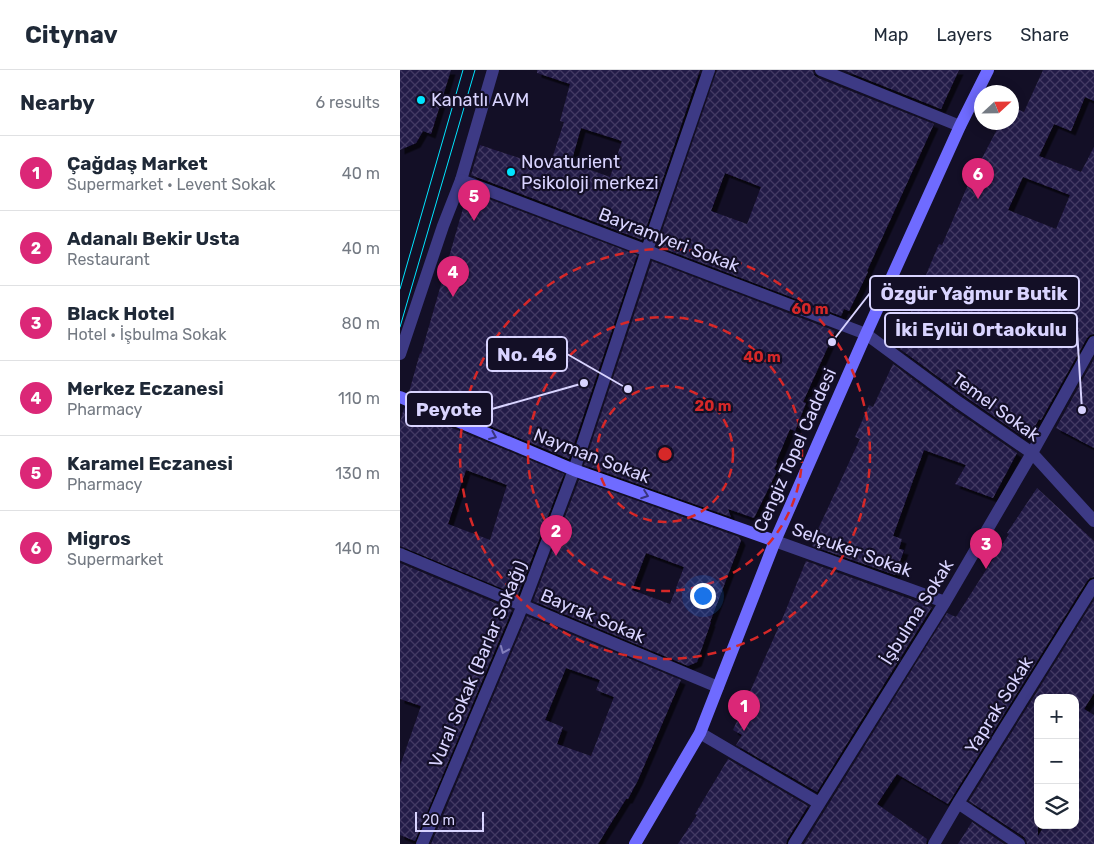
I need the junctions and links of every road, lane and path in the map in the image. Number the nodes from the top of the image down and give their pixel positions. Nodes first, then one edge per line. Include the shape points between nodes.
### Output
1 (493, 70) edge
2 (709, 70) edge
3 (821, 70) edge
4 (988, 70) edge
5 (960, 126) junction
6 (461, 180) junction
7 (646, 250) junction
8 (866, 334) junction
9 (1094, 342) edge
10 (400, 354) edge
11 (400, 396) edge
12 (1032, 453) junction
13 (574, 470) junction
14 (1094, 521) edge
15 (774, 541) junction
16 (400, 554) edge
17 (1094, 585) edge
18 (945, 602) junction
19 (524, 605) junction
20 (718, 687) junction
21 (700, 732) junction
22 (819, 803) junction
23 (958, 803) junction
24 (422, 844) edge
25 (635, 844) edge
26 (794, 844) edge
27 (934, 844) edge
28 (1019, 844) edge

1 - 6 street
2 - 7 street, Vural Sokak (Barlar Sokağı)
3 - 5 street
4 - 5 main road, Cengiz Topel Caddesi
5 - 8 main road, Cengiz Topel Caddesi
6 - 7 street, Bayramyeri Sokak
6 - 10 street
7 - 8 street, Bayramyeri Sokak
7 - 13 street, Vural Sokak (Barlar Sokağı)
8 - 12 street, Temel Sokak
8 - 15 main road, Cengiz Topel Caddesi
9 - 12 street, İşbulma Sokak
11 -> 13 main road, Nayman Sokak
12 - 14 street, Temel Sokak
12 - 18 street, İşbulma Sokak
13 -> 15 main road, Nayman Sokak
13 - 19 street, Vural Sokak (Barlar Sokağı)
15 - 18 street, Selçuker Sokak
15 - 20 main road, Cengiz Topel Caddesi
16 - 19 street, Bayrak Sokak
17 - 23 street, Yaprak Sokak
18 - 22 street, İşbulma Sokak
19 - 20 street, Bayrak Sokak
19 -> 24 street, Vural Sokak (Barlar Sokağı)
20 - 21 main road, Cengiz Topel Caddesi
21 - 22 street
21 - 25 main road, Cengiz Topel Caddesi
22 - 26 street, İşbulma Sokak
23 - 27 street, Yaprak Sokak
23 - 28 street

